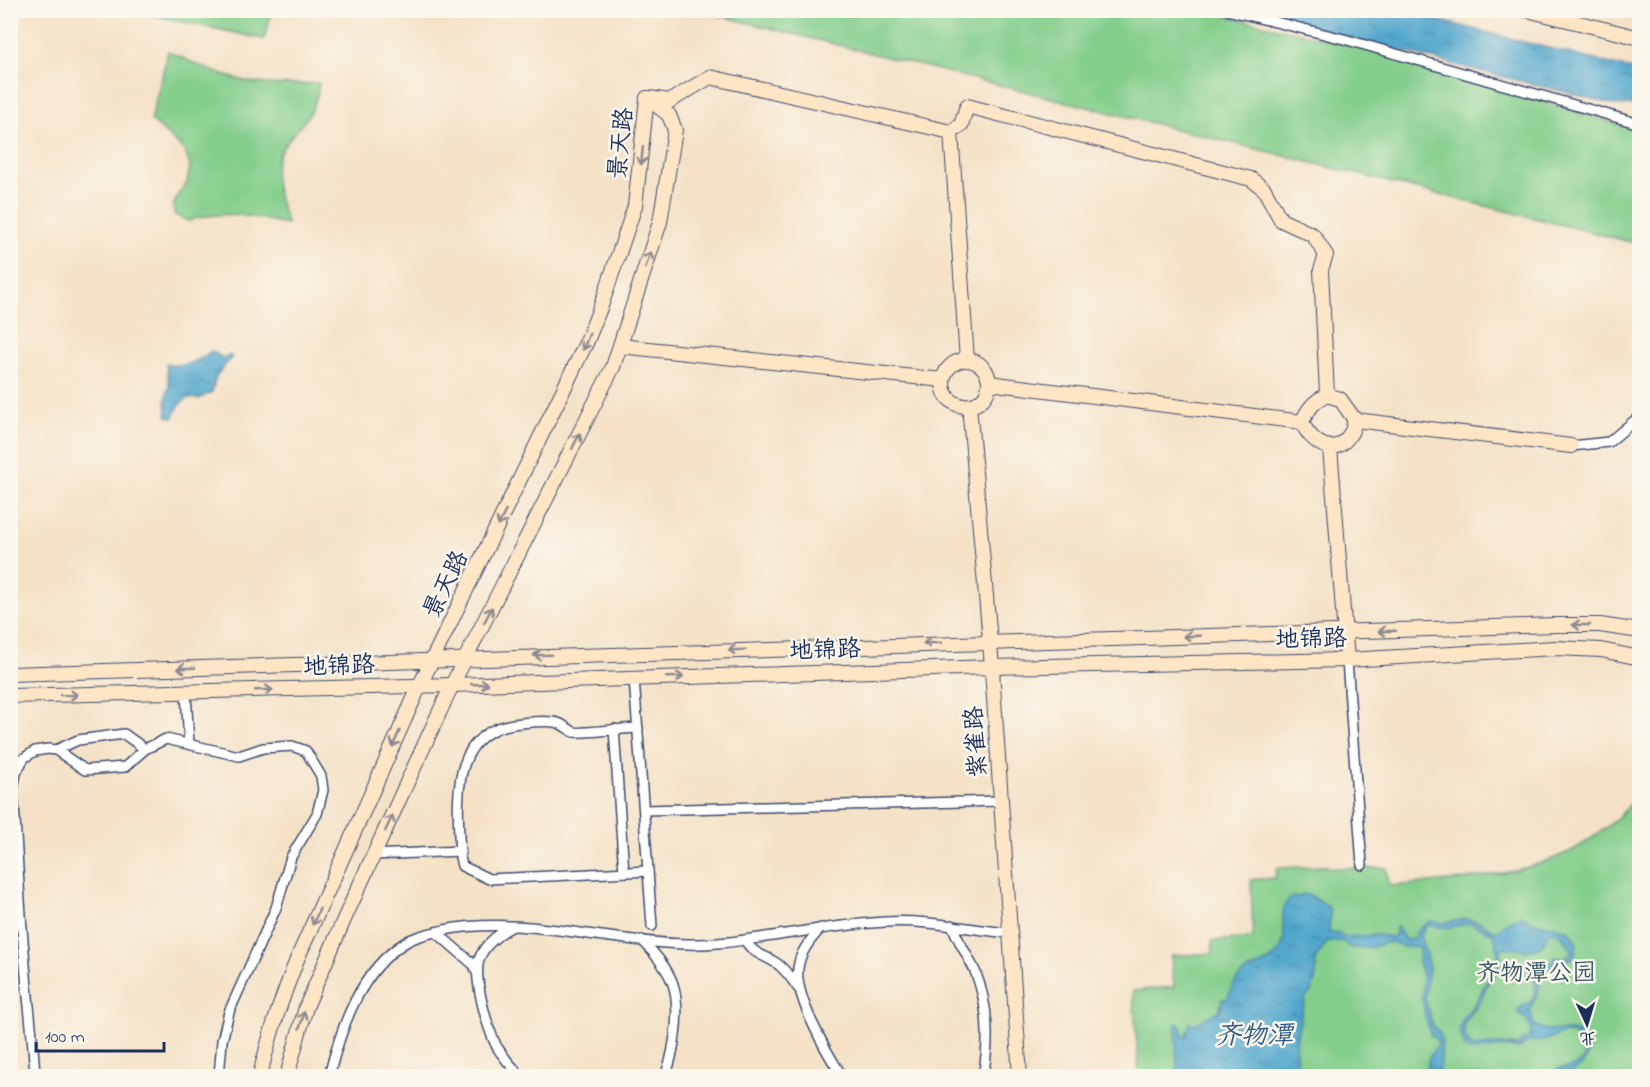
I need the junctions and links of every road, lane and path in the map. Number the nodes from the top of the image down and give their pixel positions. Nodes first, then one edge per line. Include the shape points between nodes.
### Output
1 (1227, 10) edge
2 (1527, 10) edge
3 (1640, 38) edge
4 (647, 98) junction
5 (1640, 124) edge
6 (951, 132) junction
7 (620, 346) junction
8 (967, 360) junction
9 (943, 380) junction
10 (988, 383) junction
11 (1327, 395) junction
12 (969, 405) junction
13 (1640, 416) edge
14 (1355, 420) junction
15 (1302, 422) junction
16 (1571, 446) joint
17 (1330, 447) junction
18 (1640, 631) edge
19 (1345, 632) junction
20 (990, 641) junction
21 (466, 658) junction
22 (1640, 658) edge
23 (434, 659) junction
24 (1347, 660) junction
25 (992, 667) junction
26 (10, 674) edge
27 (634, 678) junction
28 (420, 686) junction
29 (452, 686) junction
30 (186, 692) junction
31 (10, 696) edge
32 (638, 728) junction
33 (614, 729) junction
34 (189, 744) junction
35 (145, 749) junction
36 (56, 750) junction
37 (1002, 801) junction
38 (644, 810) junction
39 (460, 851) junction
40 (374, 855) junction
41 (1362, 865) dead end
42 (648, 871) junction
43 (624, 872) junction
44 (952, 925) junction
45 (652, 926) dead end
46 (512, 927) junction
47 (821, 928) junction
48 (436, 932) junction
49 (1011, 933) junction
50 (642, 940) junction
51 (745, 940) junction
52 (478, 976) junction
53 (801, 992) junction
54 (670, 1065) junction
55 (35, 1077) edge
56 (219, 1077) edge
57 (260, 1077) edge
58 (287, 1077) edge
59 (329, 1077) edge
60 (521, 1077) edge
61 (666, 1077) edge
62 (672, 1077) edge
63 (842, 1077) edge
64 (982, 1077) edge
65 (1020, 1077) edge

1 - 5 street via 1344,39
2 - 3 street
4 - 6 street via 670,101 710,77
7 -> 4 street, 景天路 via 660,222 675,130 669,116
4 -> 23 street, 景天路 via 635,206 602,303
6 - 8 street
6 - 11 street via 961,125 967,106 1251,179 1264,189 1281,220 1313,235 1326,255 1321,270
7 - 9 street
21 -> 7 street, 景天路 via 613,368
8 - 9 street via 954,363
8 - 10 street via 985,370
9 - 12 street via 950,399
10 - 12 street via 983,398
10 - 15 street
11 - 14 street via 1340,399
11 - 15 street via 1316,401
12 - 20 street, 紫雀路
13 - 16 street via 1609,442
14 - 16 street
14 - 17 street via 1351,434
15 - 17 street via 1307,434 1318,444
17 - 19 street
18 -> 19 street, 地锦路 via 1600,625 1556,625
19 -> 20 street, 地锦路
19 - 24 street
20 -> 21 street, 地锦路
20 - 25 street, 紫雀路
21 - 23 street, 地锦路
21 - 29 street, 景天路
22 - 24 street, 地锦路 via 1584,648
23 -> 26 street, 地锦路
23 - 28 street, 景天路
24 - 25 street, 地锦路
24 - 41 street
27 -> 25 street, 地锦路
25 - 37 street, 紫雀路
29 -> 27 street, 地锦路
27 - 32 street
28 - 29 street, 地锦路
30 -> 28 street, 地锦路
28 -> 57 street, 景天路 via 281,998
40 -> 29 street, 景天路
31 -> 30 street, 地锦路
30 - 34 street
32 - 33 street
32 - 38 street
33 - 39 street via 574,732 557,722 535,722 501,726 486,734 466,755 460,773
33 - 43 street
34 - 35 street via 166,740
34 - 56 street via 239,756 263,748 300,748 321,776 323,790 317,814 291,857 276,908 229,1012
35 - 36 street via 124,734 78,740
35 - 36 street via 125,767 85,770
36 - 55 street via 35,751 24,758 13,790
37 - 38 street
37 - 49 street, 紫雀路
38 - 42 street
39 - 40 street
39 - 43 street via 462,866 489,879
58 -> 40 street, 景天路 via 306,1007
42 - 43 street
42 - 45 street
44 - 47 street via 888,921
44 - 49 street
44 - 64 street via 984,998 988,1035
46 - 48 street via 477,925
46 - 50 street
46 - 52 street via 484,951 478,961
47 - 51 street
47 - 53 street via 801,956 797,982
48 - 52 street via 474,965
48 - 59 street via 406,942 381,962 347,1019
49 - 65 street, 紫雀路
50 - 51 street via 687,945
50 - 54 street via 668,973 678,1000
51 - 53 street via 751,951 784,970
52 - 60 street via 489,1028 497,1046
53 - 63 street
54 - 61 street
54 - 62 street

